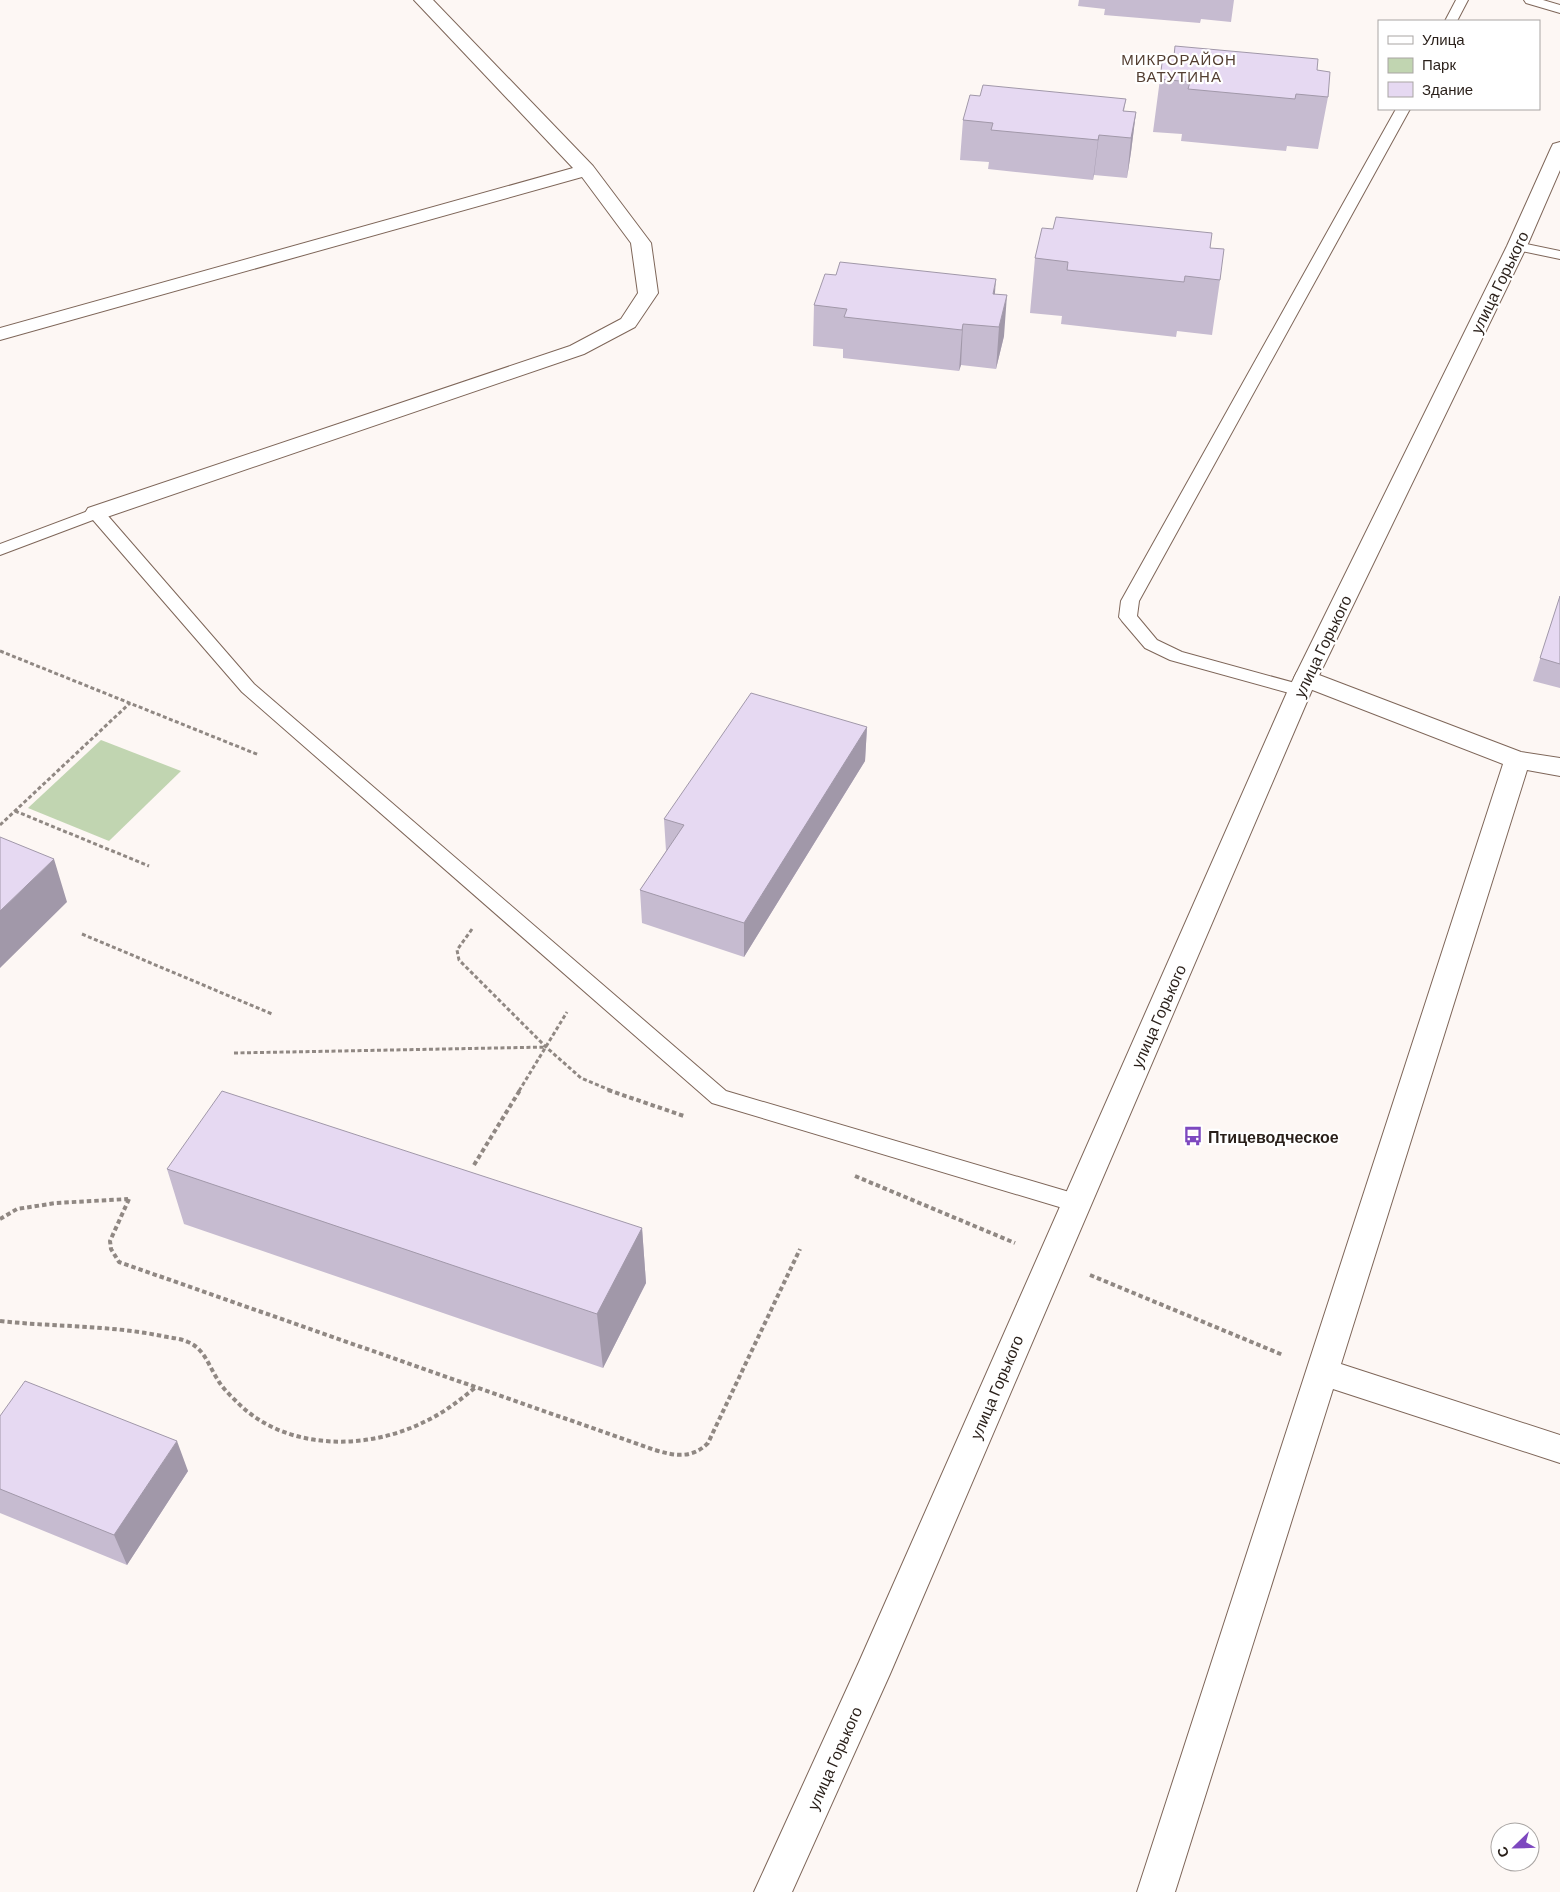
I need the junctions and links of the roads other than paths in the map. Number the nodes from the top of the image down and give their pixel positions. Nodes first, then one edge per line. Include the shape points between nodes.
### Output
1 (423, 0) edge
2 (1462, 0) edge
3 (1530, 0) edge
4 (1560, 9) edge
5 (1452, 20) edge
6 (1402, 110) edge
7 (1560, 148) edge
8 (586, 170) junction
9 (1517, 246) junction
10 (1560, 255) edge
11 (0, 334) edge
12 (96, 513) junction
13 (0, 550) edge
14 (1303, 684) junction
15 (1517, 760) junction
16 (1560, 767) edge
17 (1076, 1203) junction
18 (1321, 1371) junction
19 (1560, 1449) edge
20 (773, 1892) edge
21 (1156, 1892) edge

1 - 8 street
2 - 5 lane
3 - 4 lane
6 - 14 lane via 1130,601 1128,617 1151,644 1176,656
7 - 9 street, улица Горького
8 - 11 street
8 - 12 street via 641,244 648,293 628,323 577,350
9 - 10 lane
9 - 14 street, улица Горького
12 - 13 lane
12 - 17 lane via 248,688 719,1097
14 - 15 street
14 - 17 street, улица Горького
15 - 16 street
15 - 18 street
17 - 20 street, улица Горького via 872,1674
18 - 19 street
18 - 21 street

